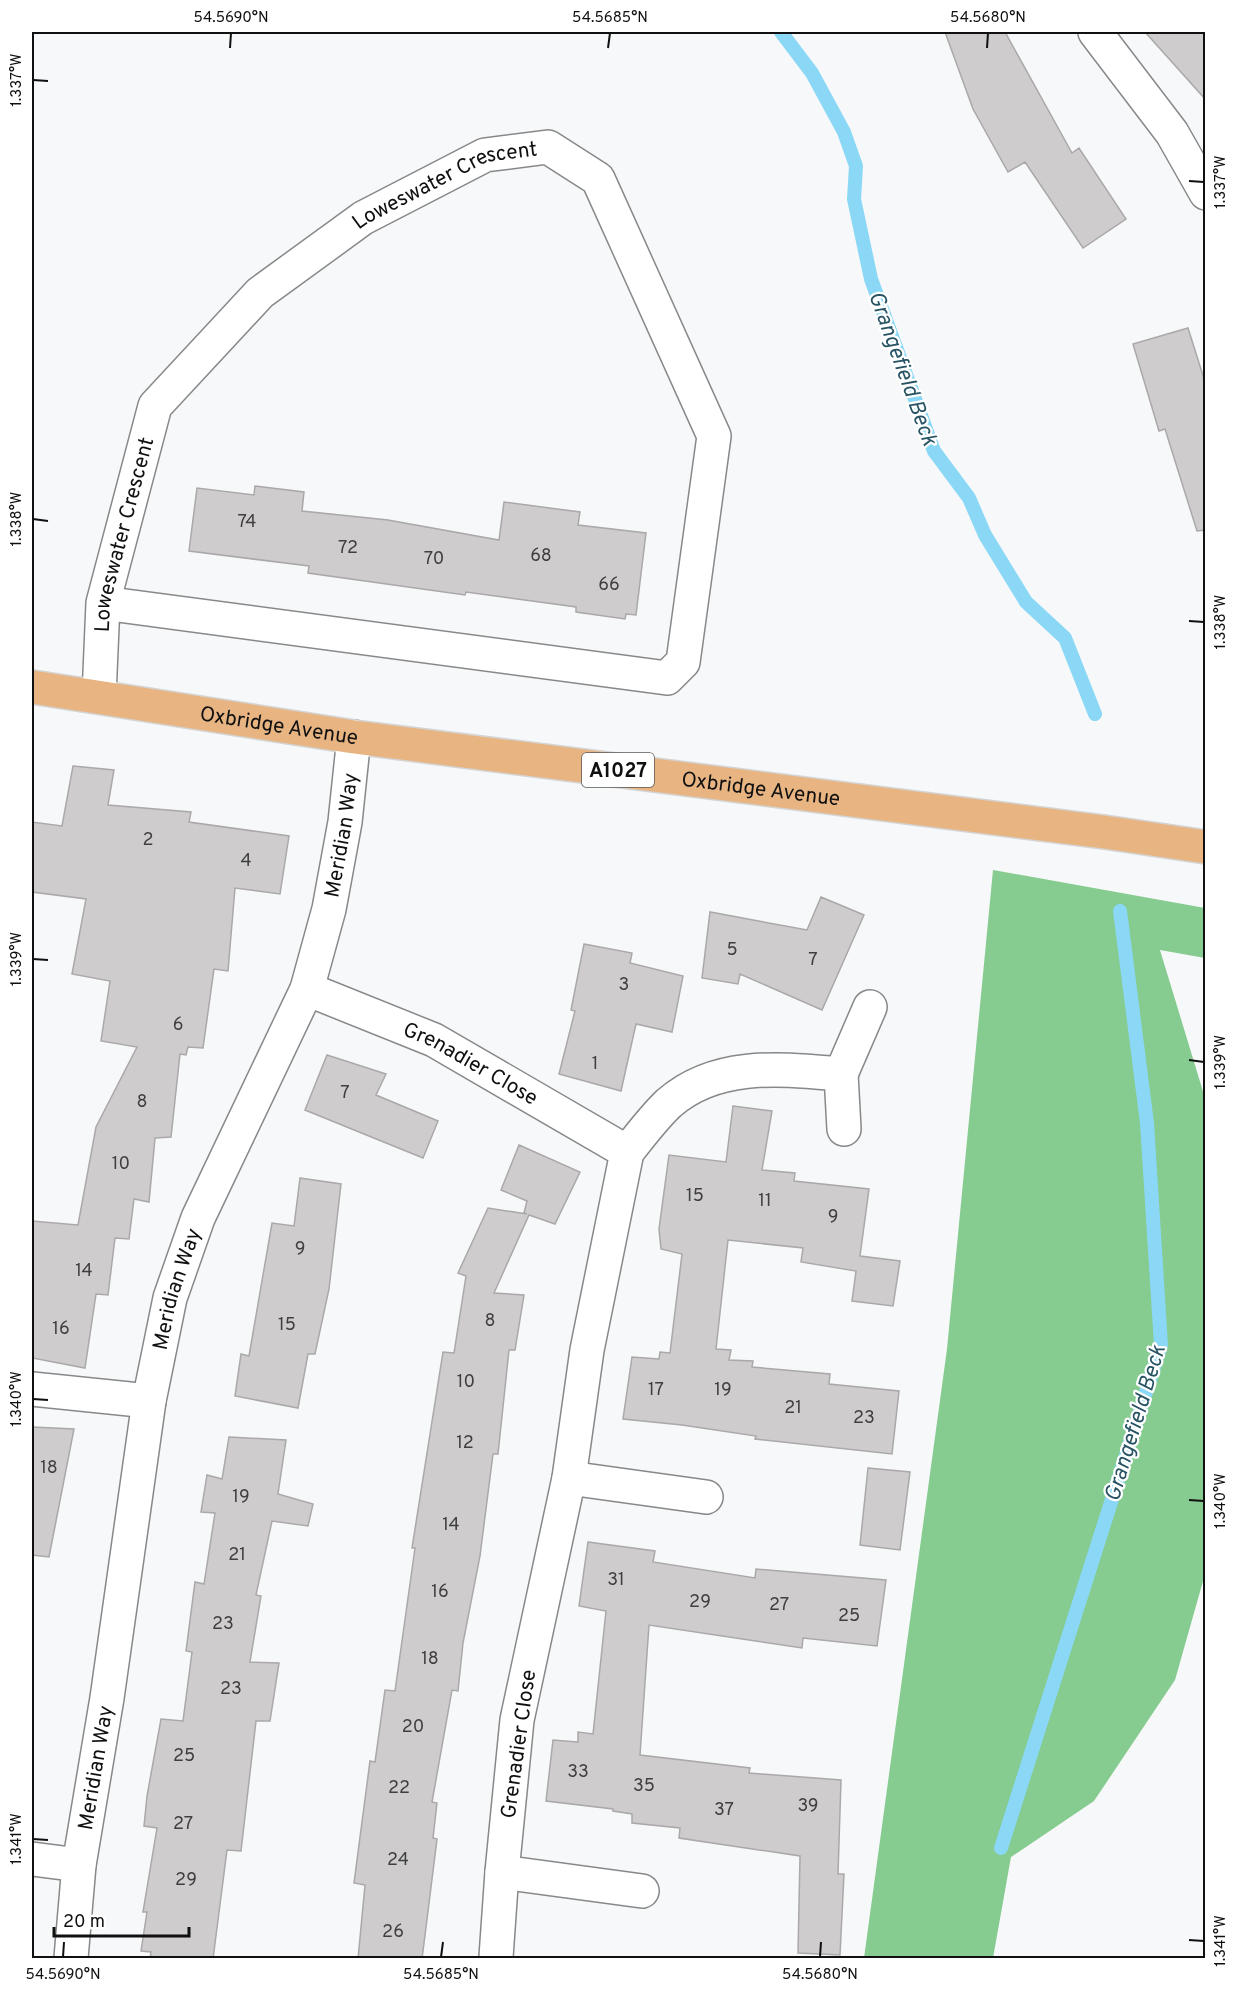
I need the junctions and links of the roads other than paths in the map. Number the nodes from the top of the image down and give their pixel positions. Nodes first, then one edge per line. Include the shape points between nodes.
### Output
1 (1095, 32) edge
2 (1206, 194) edge
3 (104, 603) junction
4 (32, 687) edge
5 (99, 696) junction
6 (354, 737) junction
7 (1206, 847) edge
8 (307, 989) junction
9 (870, 1007) dead end
10 (841, 1074) junction
11 (844, 1129) dead end
12 (627, 1152) junction
13 (32, 1389) edge
14 (149, 1401) junction
15 (570, 1478) junction
16 (706, 1497) dead end
17 (32, 1858) edge
18 (79, 1865) junction
19 (502, 1872) junction
20 (642, 1891) dead end
21 (496, 1957) edge
22 (71, 1959) edge

1 - 2 street via 1172,133
3 - 3 street, Loweswater Crescent via 155,406 260,293 363,218 485,155 548,147 598,179 714,436 683,662 668,678
3 - 5 street, Loweswater Crescent
4 - 5 main road, Oxbridge Avenue / A1027
5 - 6 main road, Oxbridge Avenue / A1027
6 - 7 main road, Oxbridge Avenue / A1027
6 - 8 street, Meridian Way via 345,822 329,909
8 - 12 street, Grenadier Close via 434,1040
8 - 14 street, Meridian Way via 198,1218 171,1298
9 - 10 street
10 - 11 street
10 - 12 street, Grenadier Close via 770,1068 711,1077 670,1103
12 - 15 street, Grenadier Close via 587,1350
13 - 14 street
14 - 18 street, Meridian Way via 109,1687
15 - 16 street
15 - 19 street, Grenadier Close via 517,1720
17 - 18 street
18 - 22 street, Meridian Way
19 - 20 street
19 - 21 street, Grenadier Close

